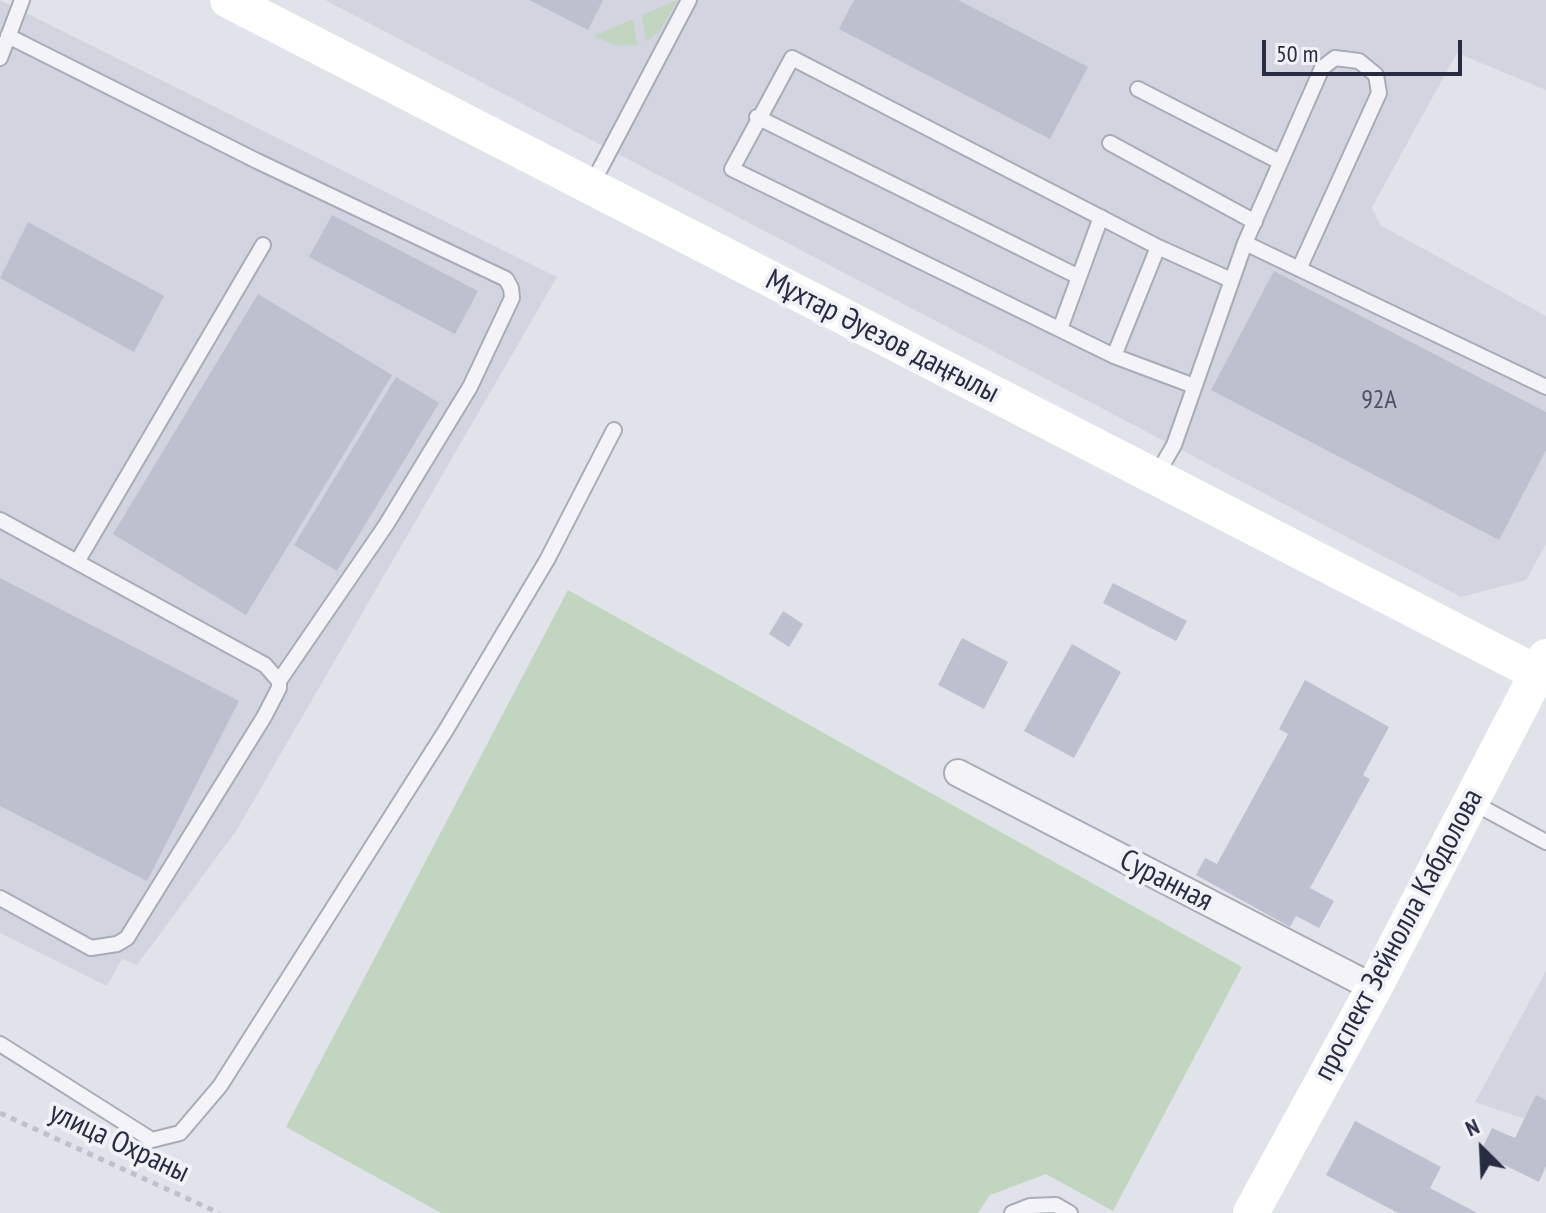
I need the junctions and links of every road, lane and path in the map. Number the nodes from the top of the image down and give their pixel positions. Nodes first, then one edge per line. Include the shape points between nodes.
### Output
1 (22, 0) edge
2 (228, 0) edge
3 (689, 0) edge
4 (8, 36) junction
5 (0, 58) edge
6 (1138, 89) dead end
7 (757, 117) junction
8 (1110, 143) dead end
9 (1280, 162) junction
10 (590, 187) junction
11 (1101, 217) junction
12 (1255, 222) junction
13 (1245, 243) junction
14 (263, 245) dead end
15 (1158, 247) junction
16 (1299, 269) junction
17 (1079, 277) junction
18 (1231, 280) junction
19 (1060, 329) junction
20 (1114, 356) junction
21 (1194, 386) junction
22 (1546, 387) edge
23 (614, 430) dead end
24 (1155, 477) junction
25 (0, 520) edge
26 (77, 562) junction
27 (1542, 665) edge
28 (279, 681) junction
29 (958, 773) dead end
30 (1470, 801) junction
31 (1546, 842) edge
32 (0, 898) edge
33 (1374, 988) junction
34 (0, 1044) edge
35 (0, 1113) edge
36 (219, 1213) edge
37 (1012, 1213) edge
38 (1070, 1213) edge
39 (1251, 1213) edge

1 - 4 lane
2 - 10 main road, Мұхтар Әуезов даңғылы
3 - 10 lane
4 - 5 lane
4 - 28 lane via 506,279 511,288 512,298 470,387 386,525
6 - 9 lane
7 - 11 lane via 792,58
7 - 17 lane
7 - 19 lane via 732,169
8 - 12 lane
9 - 12 lane
9 - 16 lane via 1326,63 1345,58 1371,68 1379,93
10 - 24 main road, Мұхтар Әуезов даңғылы
11 - 15 lane
11 - 17 lane
12 - 13 lane
13 - 16 lane
13 - 18 lane
14 - 26 lane
15 - 18 lane
15 - 20 lane
16 - 22 lane
17 - 19 lane
18 - 21 lane
19 - 20 lane
20 - 21 lane
21 - 24 lane via 1174,445
23 - 34 lane via 547,560 446,730 220,1086 180,1133 152,1140
24 - 27 main road, Мұхтар Әуезов даңғылы
25 - 26 lane
26 - 28 lane via 265,665
27 - 30 main road, проспект Зейнолла Кабдолова
28 - 32 lane via 264,717 127,938 91,948
29 - 33 street, Суранная
30 - 31 lane
30 - 33 main road, проспект Зейнолла Кабдолова
33 - 39 main road, проспект Зейнолла Кабдолова
35 - 36 path, улица Охраны
37 - 38 lane via 1056,1205

